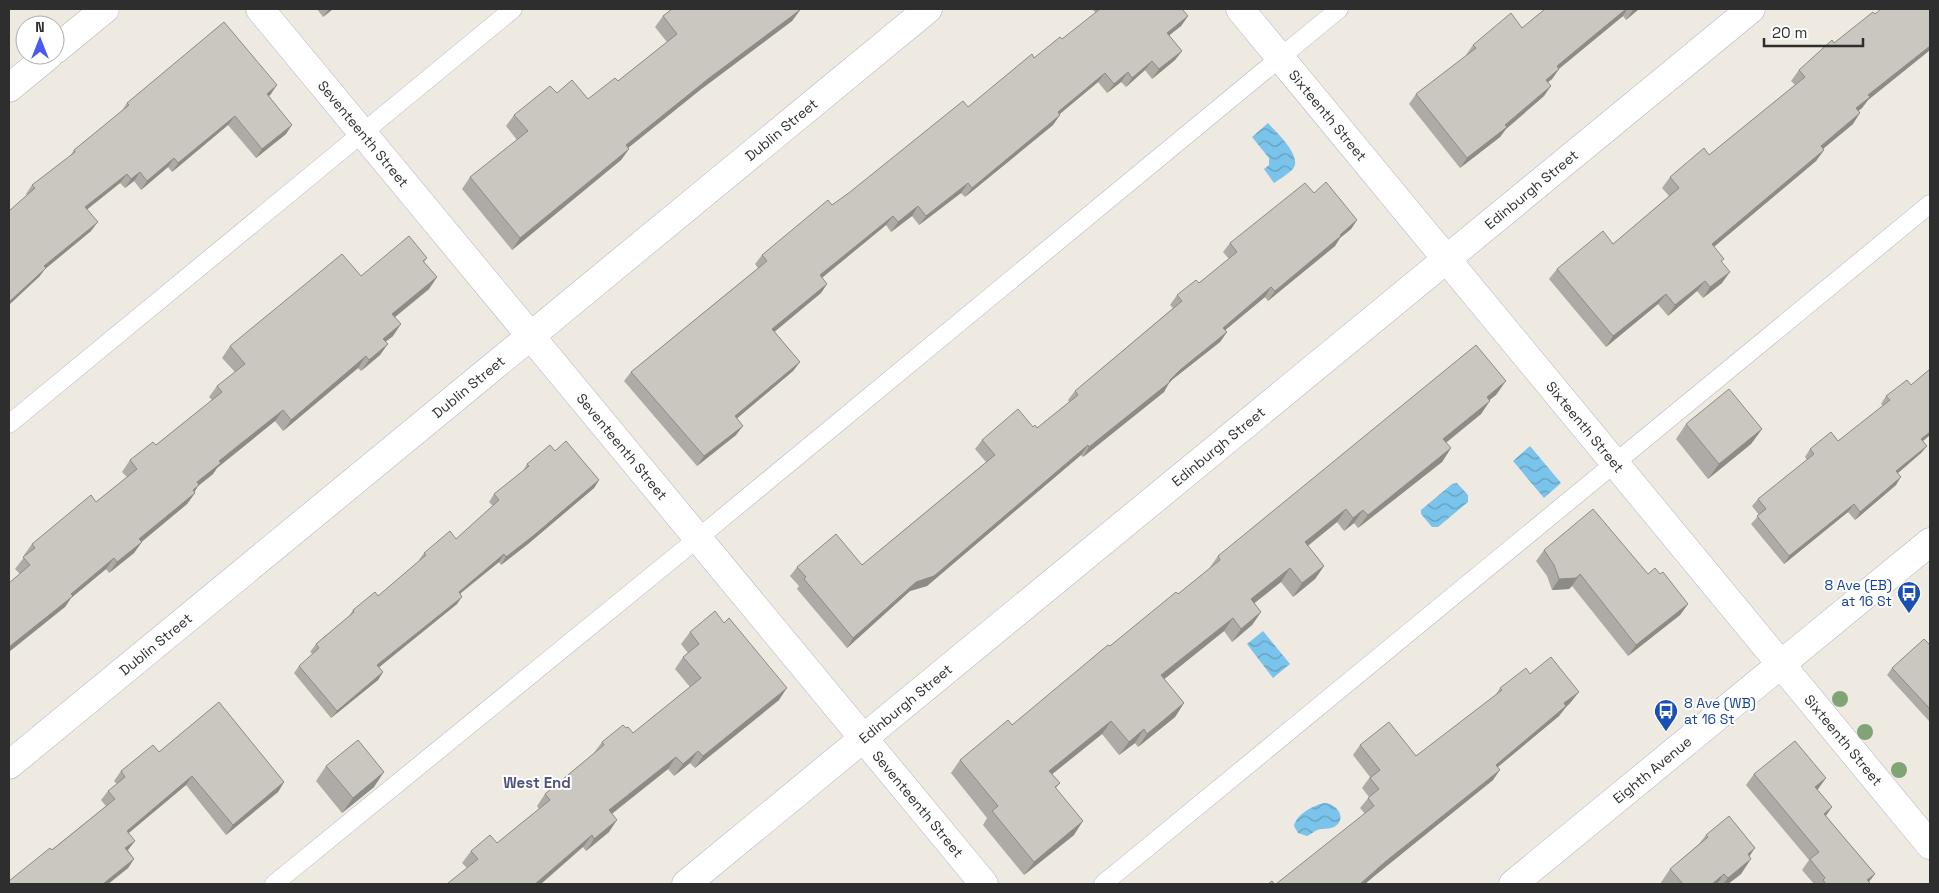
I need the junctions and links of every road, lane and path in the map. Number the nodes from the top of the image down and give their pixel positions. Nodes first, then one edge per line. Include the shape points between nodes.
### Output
1 (105, 9) edge
2 (260, 9) edge
3 (513, 9) edge
4 (928, 9) edge
5 (1240, 9) edge
6 (1339, 9) edge
7 (1751, 9) edge
8 (65, 42) edge
9 (1280, 57) junction
10 (37, 65) edge
11 (9, 88) edge
12 (362, 133) junction
13 (1930, 204) edge
14 (1446, 260) junction
15 (530, 336) junction
16 (9, 424) edge
17 (1614, 463) junction
18 (697, 539) junction
19 (1930, 542) edge
20 (1781, 664) junction
21 (863, 739) junction
22 (9, 765) edge
23 (1930, 845) edge
24 (274, 884) edge
25 (686, 884) edge
26 (984, 884) edge
27 (1103, 884) edge
28 (1514, 884) edge

1 - 8 street
2 - 12 street, Seventeenth Street
3 - 12 lane
4 - 15 street, Dublin Street
5 - 9 street, Sixteenth Street
6 - 9 lane
7 - 14 street, Edinburgh Street
9 - 14 street, Sixteenth Street
9 - 18 lane
10 - 11 street
12 - 15 street, Seventeenth Street
12 - 16 lane
13 - 17 lane
14 - 17 street, Sixteenth Street
14 - 21 street, Edinburgh Street
15 - 18 street, Seventeenth Street
15 - 22 street, Dublin Street
17 - 20 street, Sixteenth Street
17 - 27 lane
18 - 21 street, Seventeenth Street
18 - 24 lane
19 - 20 street, Eighth Avenue
20 - 23 street, Sixteenth Street
20 - 28 street, Eighth Avenue
21 - 25 street, Edinburgh Street
21 - 26 street, Seventeenth Street

